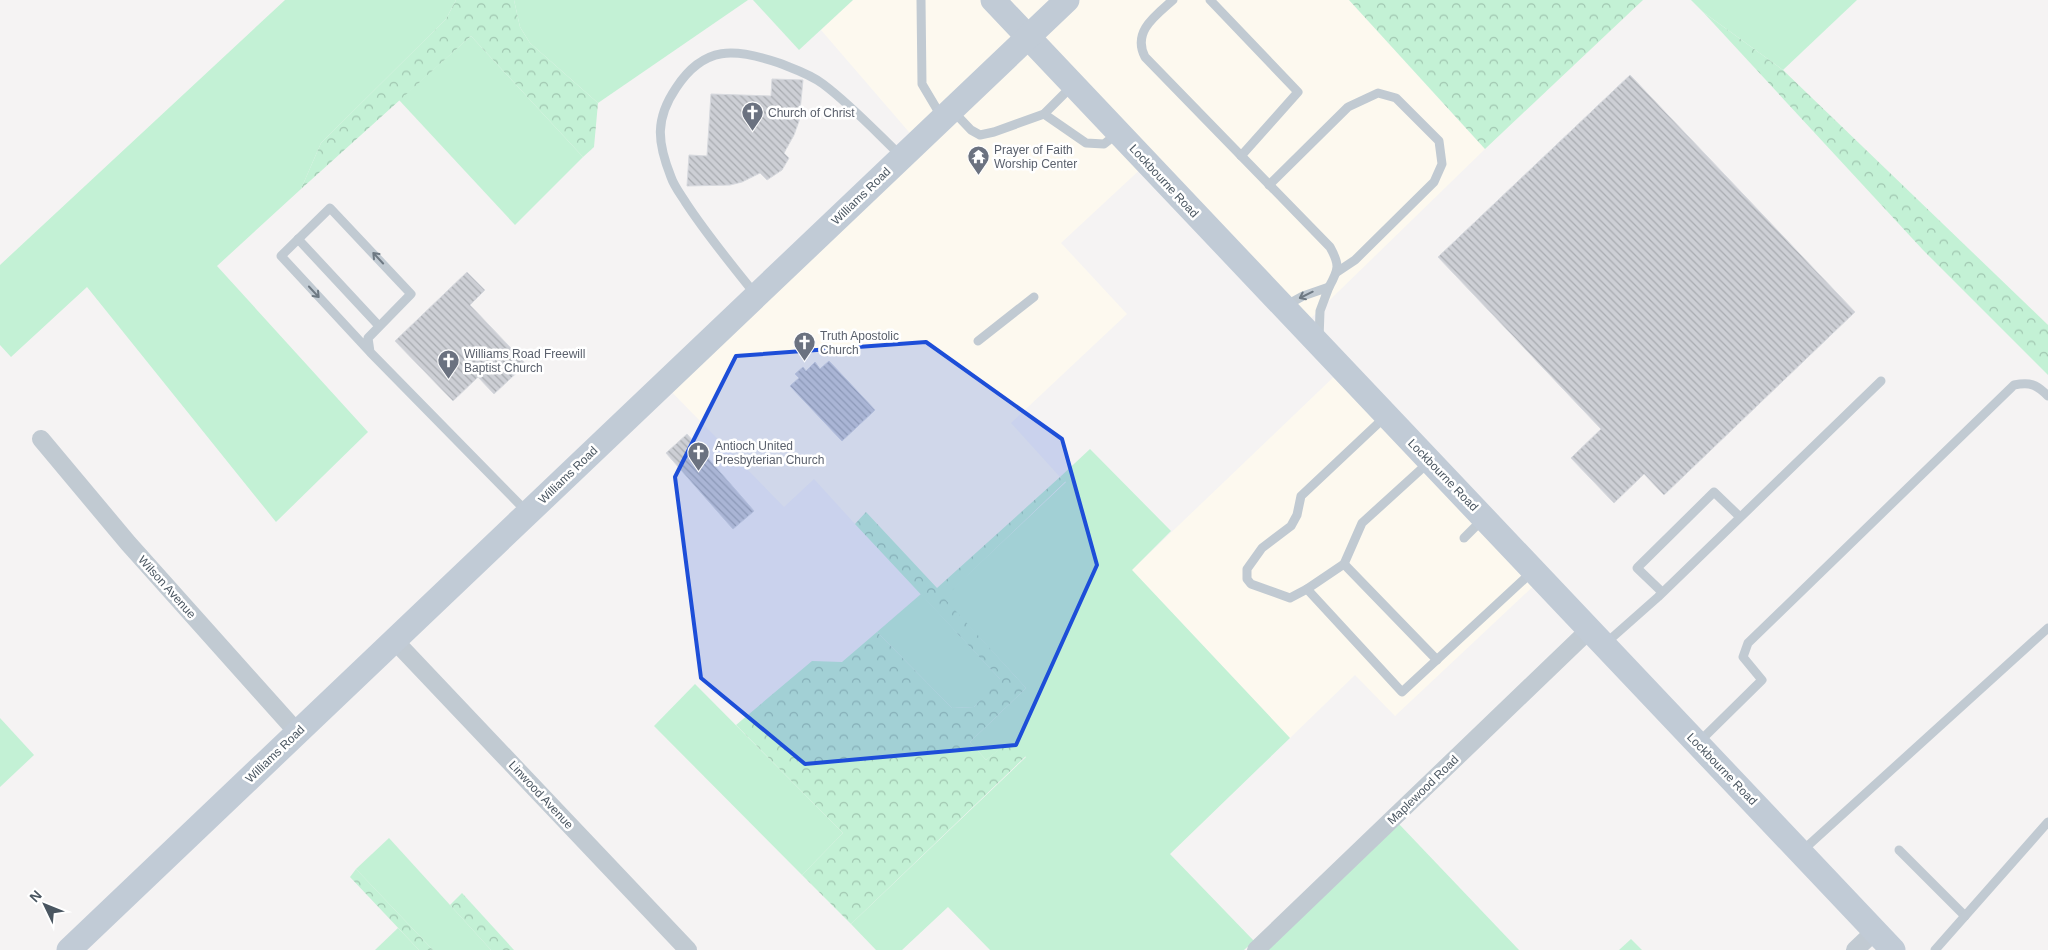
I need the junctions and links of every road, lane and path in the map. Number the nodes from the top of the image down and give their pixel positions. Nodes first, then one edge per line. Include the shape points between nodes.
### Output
1 (921, 0) edge
2 (993, 0) edge
3 (1067, 0) edge
4 (1172, 0) edge
5 (1210, 0) edge
6 (1028, 37) junction
7 (1074, 85) junction
8 (947, 114) junction
9 (1044, 114) junction
10 (1118, 132) junction
11 (1241, 156) junction
12 (902, 157) junction
13 (1269, 185) junction
14 (298, 239) junction
15 (1337, 272) junction
16 (1329, 287) junction
17 (756, 296) junction
18 (1034, 297) dead end
19 (1284, 307) junction
20 (379, 326) junction
21 (978, 341) dead end
22 (1318, 344) junction
23 (370, 352) junction
24 (1881, 381) dead end
25 (2048, 396) edge
26 (1386, 416) junction
27 (41, 439) dead end
28 (1430, 461) junction
29 (528, 513) junction
30 (1740, 517) junction
31 (1484, 518) junction
32 (1464, 538) dead end
33 (1344, 564) junction
34 (1533, 571) junction
35 (1307, 589) junction
36 (1662, 592) junction
37 (2048, 628) edge
38 (1596, 637) junction
39 (395, 641) junction
40 (1437, 660) junction
41 (297, 732) junction
42 (1698, 744) junction
43 (2048, 822) edge
44 (1899, 850) dead end
45 (1801, 852) junction
46 (1965, 916) junction
47 (1875, 931) junction
48 (69, 950) edge
49 (688, 950) edge
50 (1256, 950) edge
51 (1855, 950) edge
52 (1893, 950) edge
53 (1935, 950) edge

1 - 8 lane via 922,84
2 - 6 main road, Lockbourne Road
3 - 6 main road, Williams Road
4 - 11 lane via 1146,26 1140,48
5 - 11 lane via 1298,92
6 - 7 main road, Lockbourne Road
6 - 8 main road, Williams Road
7 - 9 lane
7 - 10 main road, Lockbourne Road
8 - 9 lane via 980,135
8 - 12 main road, Williams Road
9 - 10 lane via 1086,143 1104,144
10 - 19 main road, Lockbourne Road
11 - 13 lane
12 - 17 main road, Williams Road
12 - 17 lane via 839,96 805,73 758,56 722,52 704,59 688,73 668,99 662,116 659,136 662,151 671,179 696,218
13 - 15 lane via 1330,247 1338,261
13 - 15 lane via 1348,108 1378,93 1396,98 1439,141 1442,164 1434,182 1355,260
14 - 20 lane
20 -> 14 lane via 411,294 330,208
14 -> 23 lane via 281,256
15 - 16 lane
16 -> 19 lane
16 - 22 lane via 1320,311
17 - 29 main road, Williams Road
18 - 21 lane
19 - 22 main road, Lockbourne Road
20 - 23 lane via 368,338
22 - 26 main road, Lockbourne Road
23 - 29 lane
24 - 30 lane
25 - 42 lane via 2039,386 2014,385 1748,643 1743,657 1762,680
26 - 28 main road, Lockbourne Road
26 - 35 lane via 1301,496 1291,526 1262,548 1246,568 1251,584 1290,598
27 - 41 street, Wilson Avenue via 128,543
28 - 31 main road, Lockbourne Road
28 - 33 lane via 1362,523
29 - 39 main road, Williams Road
30 - 36 lane
30 - 36 lane via 1714,492 1637,568
31 - 32 lane
31 - 34 main road, Lockbourne Road
33 - 35 lane
33 - 40 lane
34 - 38 main road, Lockbourne Road
34 - 40 lane
35 - 40 lane via 1402,692
36 - 38 lane
37 - 45 lane
38 - 42 main road, Lockbourne Road
38 - 50 street, Maplewood Road
39 - 41 main road, Williams Road
39 - 49 street, Linwood Avenue
41 - 48 main road, Williams Road
42 - 45 main road, Lockbourne Road
43 - 46 lane
44 - 46 lane
45 - 47 main road, Lockbourne Road
46 - 53 lane
47 - 51 street
47 - 52 main road, Lockbourne Road

